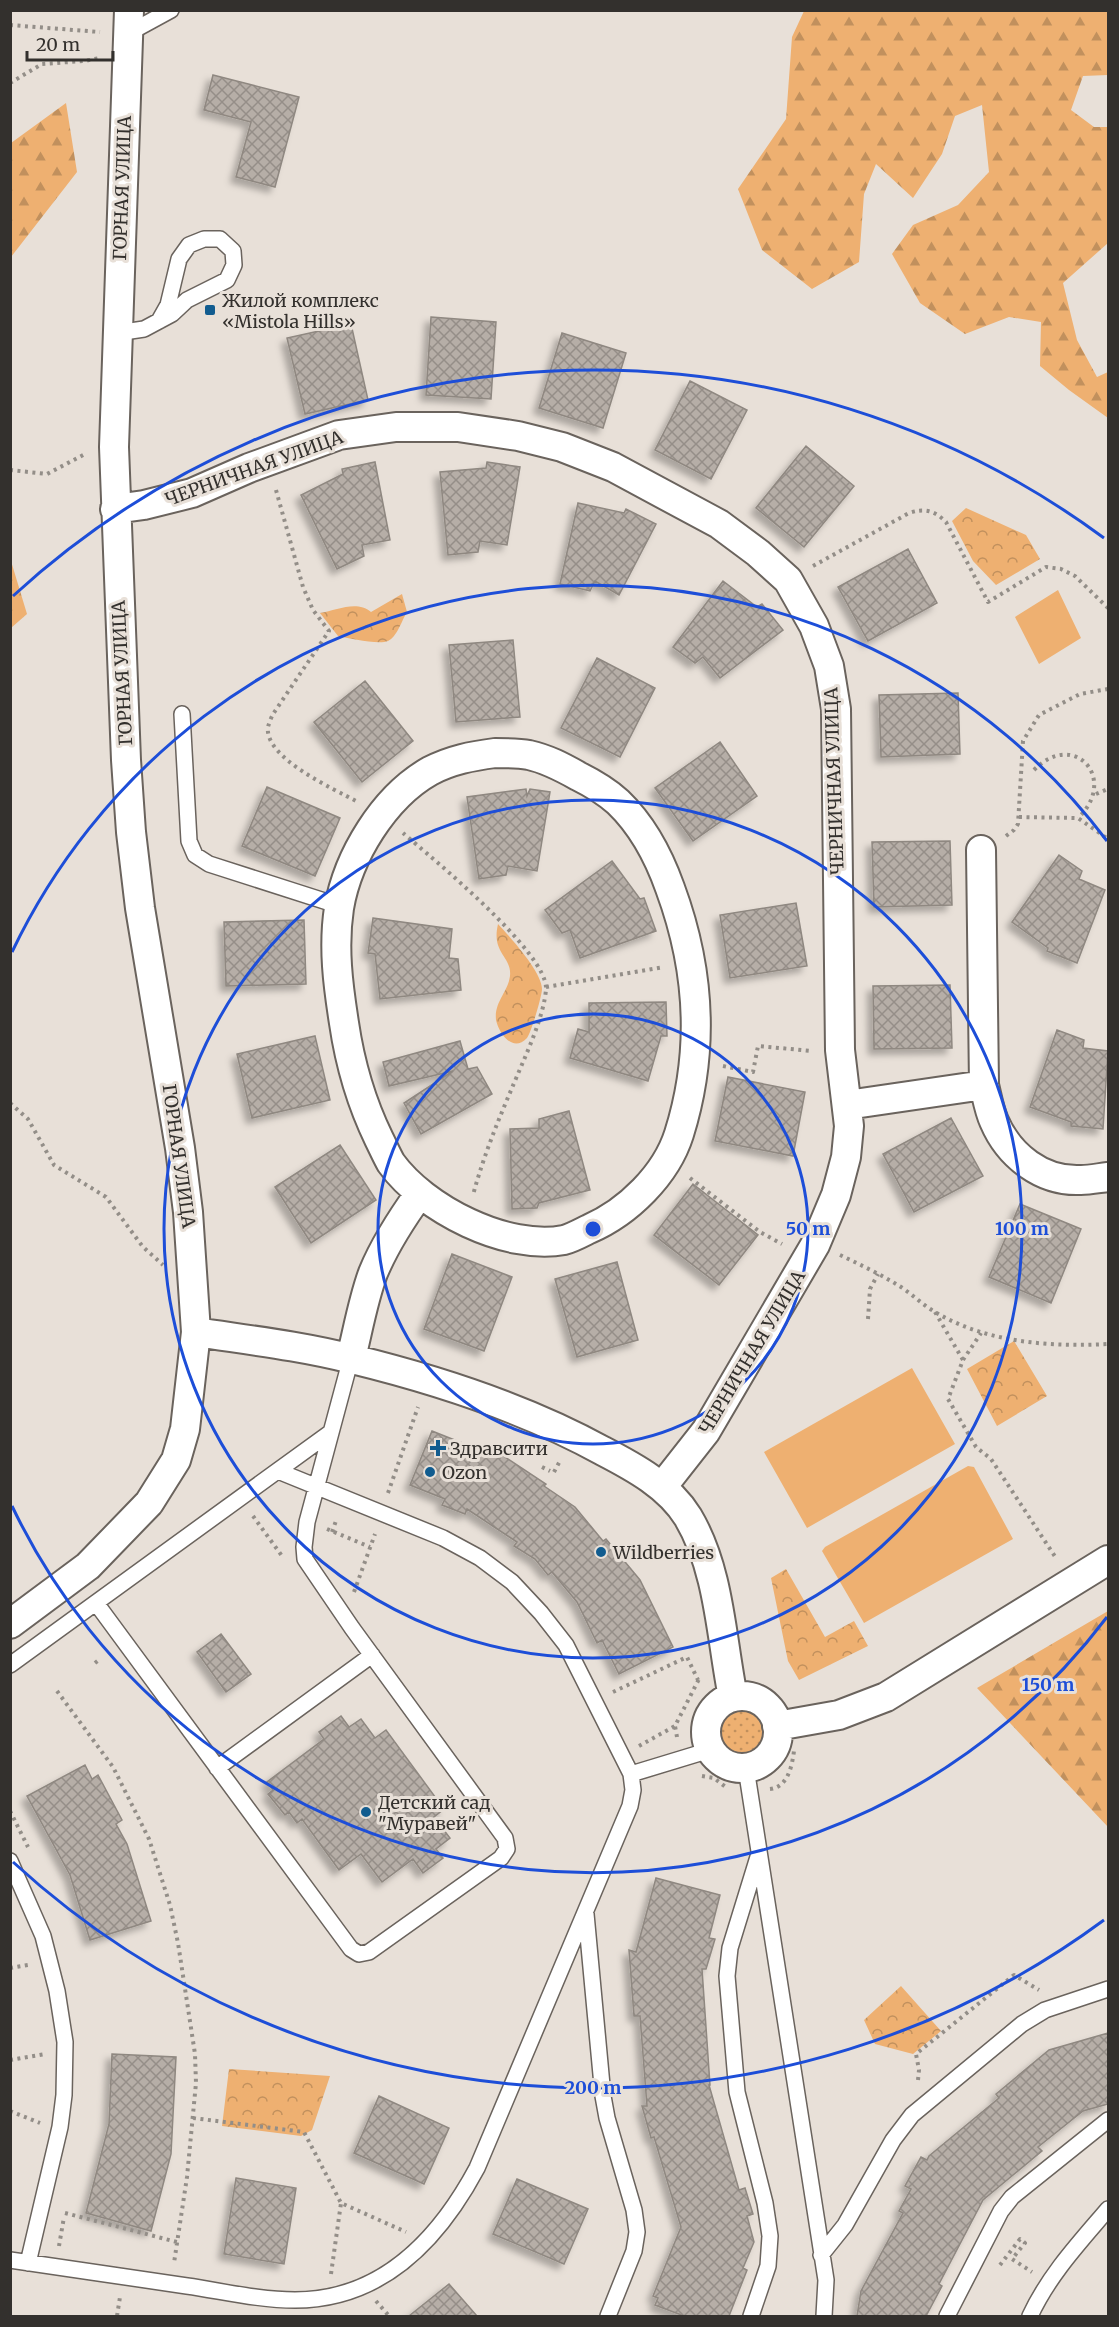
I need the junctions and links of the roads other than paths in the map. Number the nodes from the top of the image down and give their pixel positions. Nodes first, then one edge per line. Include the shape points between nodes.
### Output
1 (171, 10) edge
2 (126, 26) edge
3 (159, 321) junction
4 (117, 333) junction
5 (115, 509) junction
6 (182, 714) dead end
7 (989, 844) road end
8 (340, 906) junction
9 (984, 1085) junction
10 (847, 1105) junction
11 (1108, 1177) edge
12 (420, 1193) junction
13 (195, 1332) junction
14 (351, 1358) junction
15 (331, 1432) junction
16 (278, 1471) junction
17 (317, 1487) junction
18 (662, 1487) junction
19 (1108, 1560) edge
20 (96, 1603) junction
21 (10, 1624) edge
22 (372, 1655) junction
23 (10, 1665) edge
24 (734, 1697) junction
25 (787, 1725) junction
26 (710, 1750) junction
27 (218, 1768) junction
28 (746, 1768) junction
29 (631, 1774) junction
30 (759, 1852) junction
31 (10, 1862) edge
32 (586, 1911) junction
33 (1108, 1989) edge
34 (1108, 2120) edge
35 (1108, 2209) edge
36 (821, 2255) junction
37 (10, 2260) edge
38 (28, 2263) junction
39 (608, 2316) edge
40 (751, 2316) edge
41 (824, 2316) edge
42 (947, 2316) edge
43 (1030, 2316) edge

1 - 2 lane
2 - 4 street, ГОРНАЯ УЛИЦА
3 - 3 lane via 187,300 227,280 234,265 233,251 220,239 204,239 189,245 179,259 168,305
3 - 4 lane via 144,329
4 - 5 street, ГОРНАЯ УЛИЦА
5 - 10 street, ЧЕРНИЧНАЯ УЛИЦА via 192,493 339,435 396,427 458,427 562,447 613,467 719,524 758,553 788,580 814,626 829,666 836,709 840,1050
5 - 13 street, ГОРНАЯ УЛИЦА via 131,832 180,1148
6 - 8 lane via 189,841 195,855 209,864
7 - 9 street
8 - 12 street via 338,979 358,1090 392,1164
8 - 12 street via 351,868 366,839 404,789 430,771 462,757 495,753 527,755 555,763 617,802 642,831 663,867 679,912 692,962 696,1006 690,1094 678,1138 657,1175 630,1206 565,1240 526,1241 485,1230
9 - 10 street
9 - 11 street via 993,1120 1005,1143 1025,1164 1050,1176 1079,1180
10 - 18 street, ЧЕРНИЧНАЯ УЛИЦА via 846,1156 836,1196 814,1245 706,1431
12 - 14 street via 387,1242 374,1272
13 - 14 street
13 - 21 street, ГОРНАЯ УЛИЦА via 185,1429 176,1460 149,1503 88,1566
14 - 15 lane
14 - 18 street via 476,1394 574,1435
15 - 16 lane
15 - 17 lane
16 - 17 lane
16 - 20 lane
17 - 22 lane via 307,1522 305,1559
17 - 29 lane via 443,1538 480,1558 512,1582 566,1645
18 - 24 street via 687,1516 704,1551 716,1594
19 - 25 street via 886,1696 839,1714
20 - 23 lane
20 - 27 lane
22 - 27 lane
22 - 27 lane via 505,1838 507,1849 501,1858 369,1952 359,1954 351,1949
24 - 25 street via 756,1699
24 - 26 street via 723,1701 709,1716 706,1738
25 - 28 street via 767,1758
26 - 28 street via 724,1764
26 - 29 lane
28 - 30 lane
29 - 32 lane via 630,1806
30 - 36 lane
30 - 40 lane via 730,1948 727,1976 737,2092 770,2236 768,2266
31 - 38 lane via 43,1936 65,2042 60,2127
32 - 38 lane via 465,2191 422,2246 393,2270 364,2286 324,2297 287,2300
32 - 39 lane via 603,2096 637,2232 634,2251
33 - 36 lane via 1045,2010 1022,2024 912,2115 893,2139 845,2225
34 - 42 lane via 1012,2197
35 - 43 lane via 1057,2268
36 - 41 lane via 826,2280
37 - 38 lane

